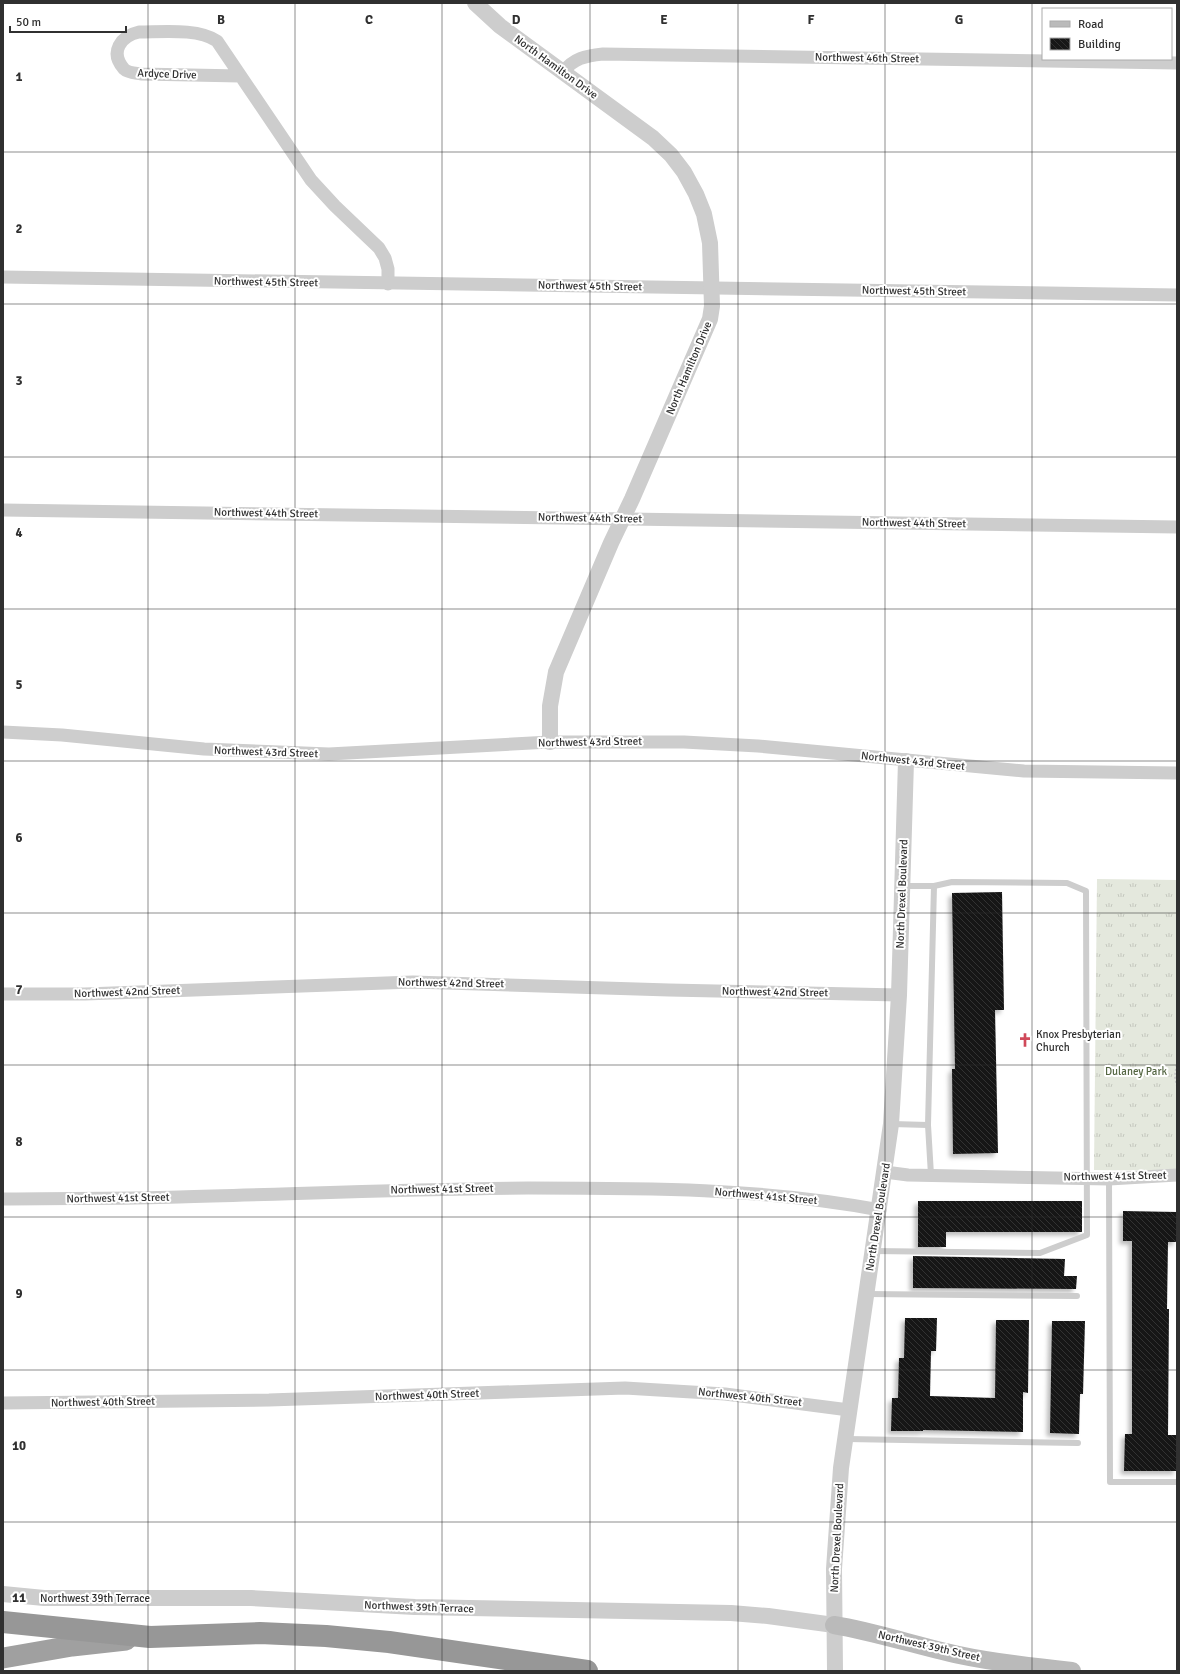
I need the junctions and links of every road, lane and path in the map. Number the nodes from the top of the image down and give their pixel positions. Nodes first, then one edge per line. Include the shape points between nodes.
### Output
1 (475, 3) edge
2 (1177, 63) edge
3 (563, 72) junction
4 (240, 76) junction
5 (3, 277) edge
6 (388, 284) junction
7 (712, 287) junction
8 (1177, 294) edge
9 (3, 510) edge
10 (622, 519) junction
11 (1177, 527) edge
12 (3, 732) edge
13 (550, 742) junction
14 (906, 761) junction
15 (1177, 773) edge
16 (902, 886) junction
17 (934, 886) junction
18 (3, 994) edge
19 (899, 995) junction
20 (1177, 1064) edge
21 (1177, 1085) edge
22 (891, 1124) junction
23 (928, 1125) junction
24 (885, 1172) junction
25 (931, 1175) junction
26 (1177, 1175) edge
27 (1086, 1178) junction
28 (1109, 1179) junction
29 (3, 1199) edge
30 (880, 1210) junction
31 (873, 1251) junction
32 (866, 1294) junction
33 (1077, 1296) dead end
34 (3, 1403) edge
35 (849, 1410) junction
36 (845, 1438) junction
37 (1078, 1443) dead end
38 (1177, 1482) edge
39 (3, 1594) edge
40 (3, 1622) edge
41 (834, 1625) junction
42 (150, 1637) junction
43 (3, 1658) edge
44 (580, 1670) edge
45 (603, 1671) edge
46 (835, 1671) edge
47 (1072, 1671) edge

1 - 3 street, North Hamilton Drive via 500,26
2 - 3 street, Northwest 46th Street via 603,54 576,59
3 - 7 street, North Hamilton Drive via 653,138 684,172 704,214 710,243
4 - 4 street, Ardyce Drive via 217,41 198,33 139,32 123,38 118,45 119,60 129,72
4 - 6 street, Ardyce Drive via 311,180 379,248 388,269
5 - 6 street, Northwest 45th Street
6 - 7 street, Northwest 45th Street
7 - 8 street, Northwest 45th Street
7 - 10 street, North Hamilton Drive via 710,319
9 - 10 street, Northwest 44th Street
10 - 11 street, Northwest 44th Street
10 - 13 street, North Hamilton Drive via 556,672 550,706
12 - 13 street, Northwest 43rd Street via 293,754 359,754
13 - 14 street, Northwest 43rd Street via 711,743
14 - 15 street, Northwest 43rd Street via 1032,771
14 - 16 street, North Drexel Boulevard
16 - 17 lane
16 - 19 street, North Drexel Boulevard
17 - 23 lane
17 - 27 lane via 952,882 1067,883 1086,891
18 - 19 street, Northwest 42nd Street via 85,994 413,982
19 - 22 street, North Drexel Boulevard
20 - 21 path
22 - 23 lane
22 - 24 street, North Drexel Boulevard
23 - 25 lane
24 - 25 street, Northwest 41st Street
24 - 30 street, North Drexel Boulevard
25 - 27 street, Northwest 41st Street
26 - 28 street, Northwest 41st Street
27 - 28 street, Northwest 41st Street
27 - 31 lane via 1087,1235 1040,1253
28 - 38 lane via 1110,1482
29 - 30 street, Northwest 41st Street via 180,1197 426,1189 610,1188 774,1195
30 - 31 street, North Drexel Boulevard
31 - 32 street, North Drexel Boulevard
32 - 33 lane
32 - 35 street, North Drexel Boulevard
34 - 35 street, Northwest 40th Street via 269,1400 625,1388 725,1394
35 - 36 street, North Drexel Boulevard
36 - 37 lane
36 - 41 street, North Drexel Boulevard via 836,1534
39 - 41 street, Northwest 39th Terrace via 44,1598 251,1598 415,1607 731,1613
40 - 42 highway
41 - 46 street, North Drexel Boulevard
41 - 47 main road, Northwest 39th Street via 961,1655
42 - 43 highway via 72,1646
42 - 44 highway via 260,1633 326,1636 389,1642
44 - 45 highway

